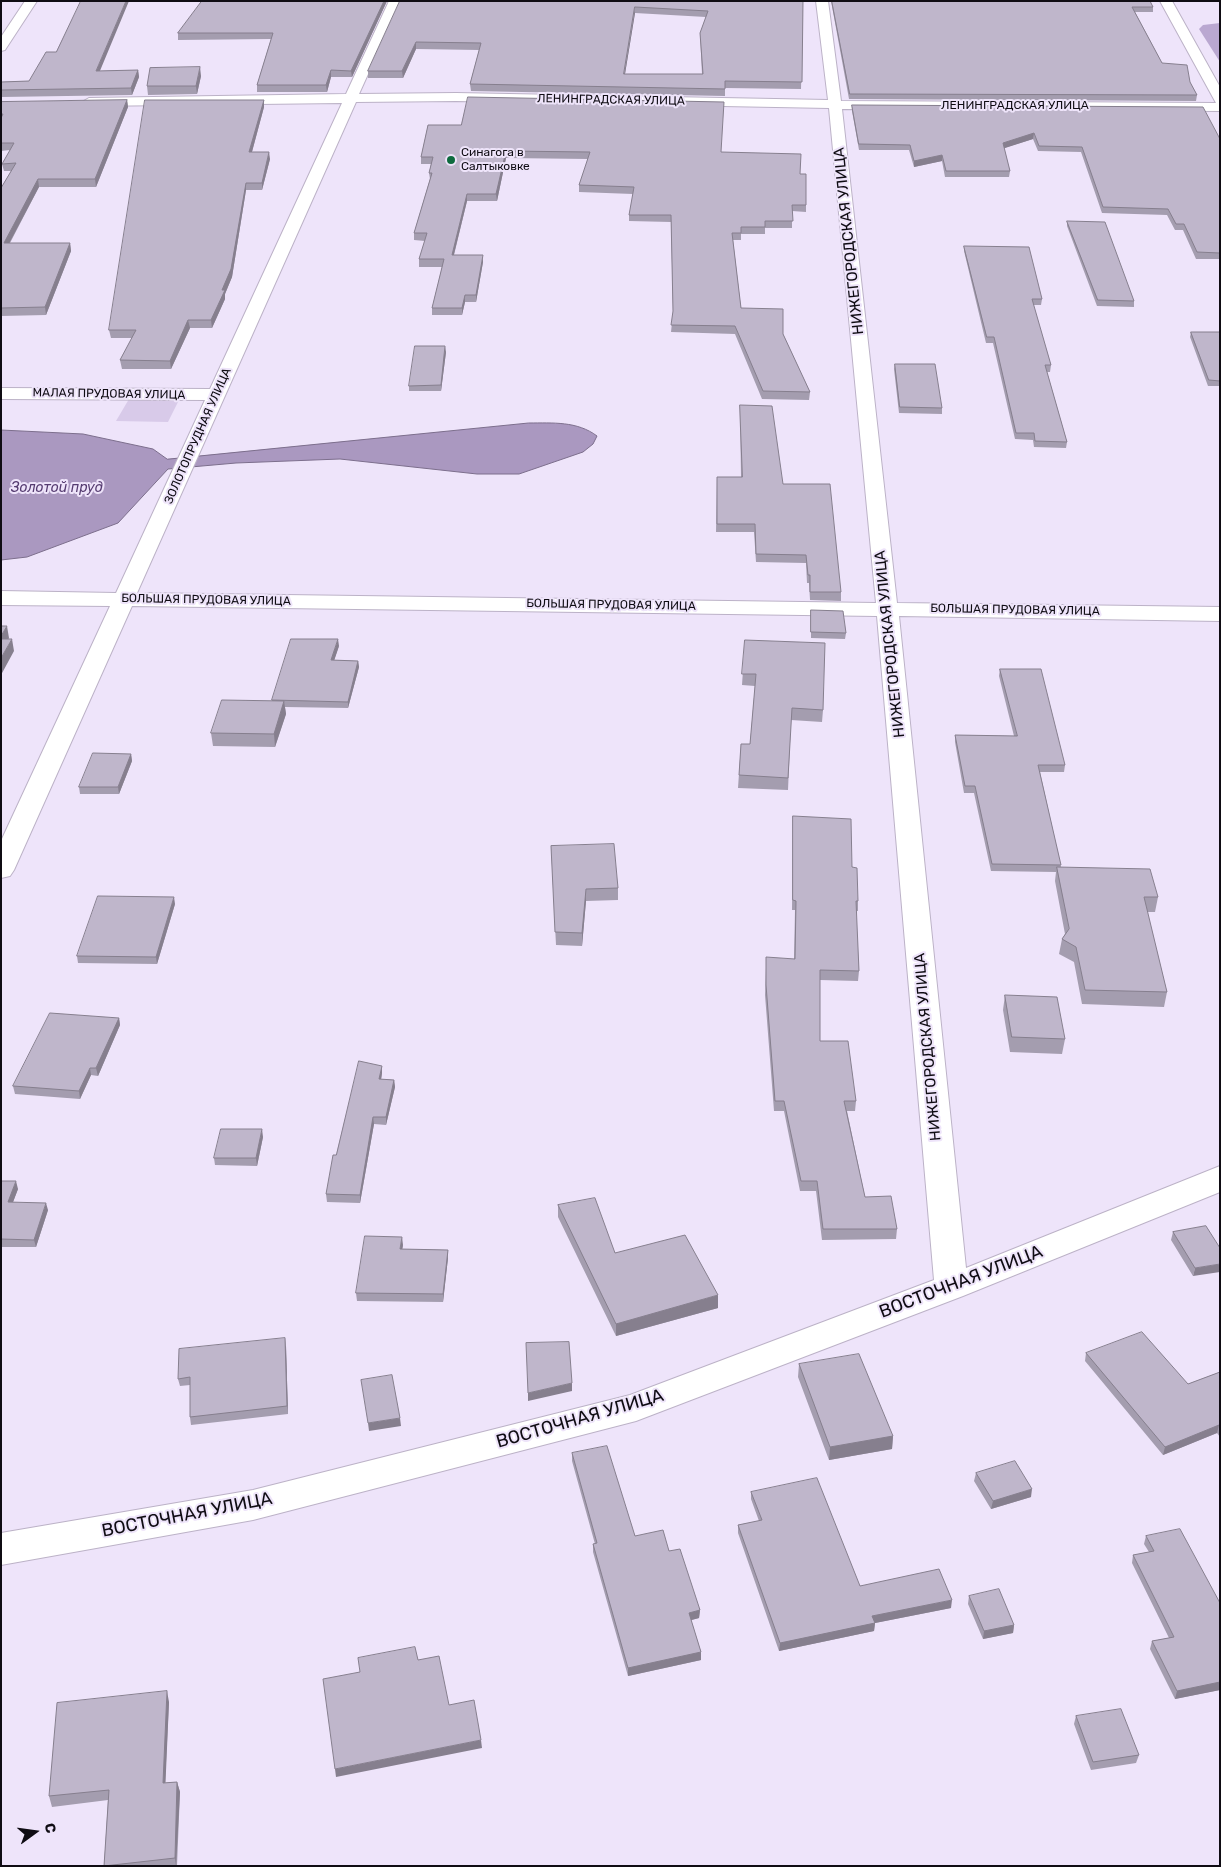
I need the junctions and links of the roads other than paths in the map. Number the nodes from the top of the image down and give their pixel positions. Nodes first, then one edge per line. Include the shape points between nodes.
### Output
1 (31, 1) edge
2 (395, 1) edge
3 (822, 1) edge
4 (1166, 1) edge
5 (1, 47) edge
6 (352, 97) junction
7 (1220, 100) edge
8 (76, 102) edge
9 (835, 104) junction
10 (1220, 107) edge
11 (1, 393) edge
12 (217, 395) junction
13 (1, 598) edge
14 (124, 599) junction
15 (887, 608) junction
16 (1220, 614) edge
17 (1, 870) edge
18 (1218, 1184) edge
19 (951, 1287) junction
20 (1, 1548) edge

1 - 5 street
2 - 6 street, ЗОЛОТОПРУДНАЯ УЛИЦА
3 - 9 street, НИЖЕГОРОДСКАЯ УЛИЦА
4 - 7 street
6 - 8 street, ЛЕНИНГРАДСКАЯ УЛИЦА
6 - 9 street, ЛЕНИНГРАДСКАЯ УЛИЦА
6 - 12 street, ЗОЛОТОПРУДНАЯ УЛИЦА
9 - 10 street, ЛЕНИНГРАДСКАЯ УЛИЦА
9 - 15 street, НИЖЕГОРОДСКАЯ УЛИЦА
11 - 12 street, МАЛАЯ ПРУДОВАЯ УЛИЦА
12 - 14 street, ЗОЛОТОПРУДНАЯ УЛИЦА
13 - 14 street, БОЛЬШАЯ ПРУДОВАЯ УЛИЦА
14 - 15 street, БОЛЬШАЯ ПРУДОВАЯ УЛИЦА
14 - 17 street, ЗОЛОТОПРУДНАЯ УЛИЦА
15 - 16 street, БОЛЬШАЯ ПРУДОВАЯ УЛИЦА
15 - 19 street, НИЖЕГОРОДСКАЯ УЛИЦА
18 - 19 street, ВОСТОЧНАЯ УЛИЦА
19 - 20 street, ВОСТОЧНАЯ УЛИЦА via 636,1407 253,1505

